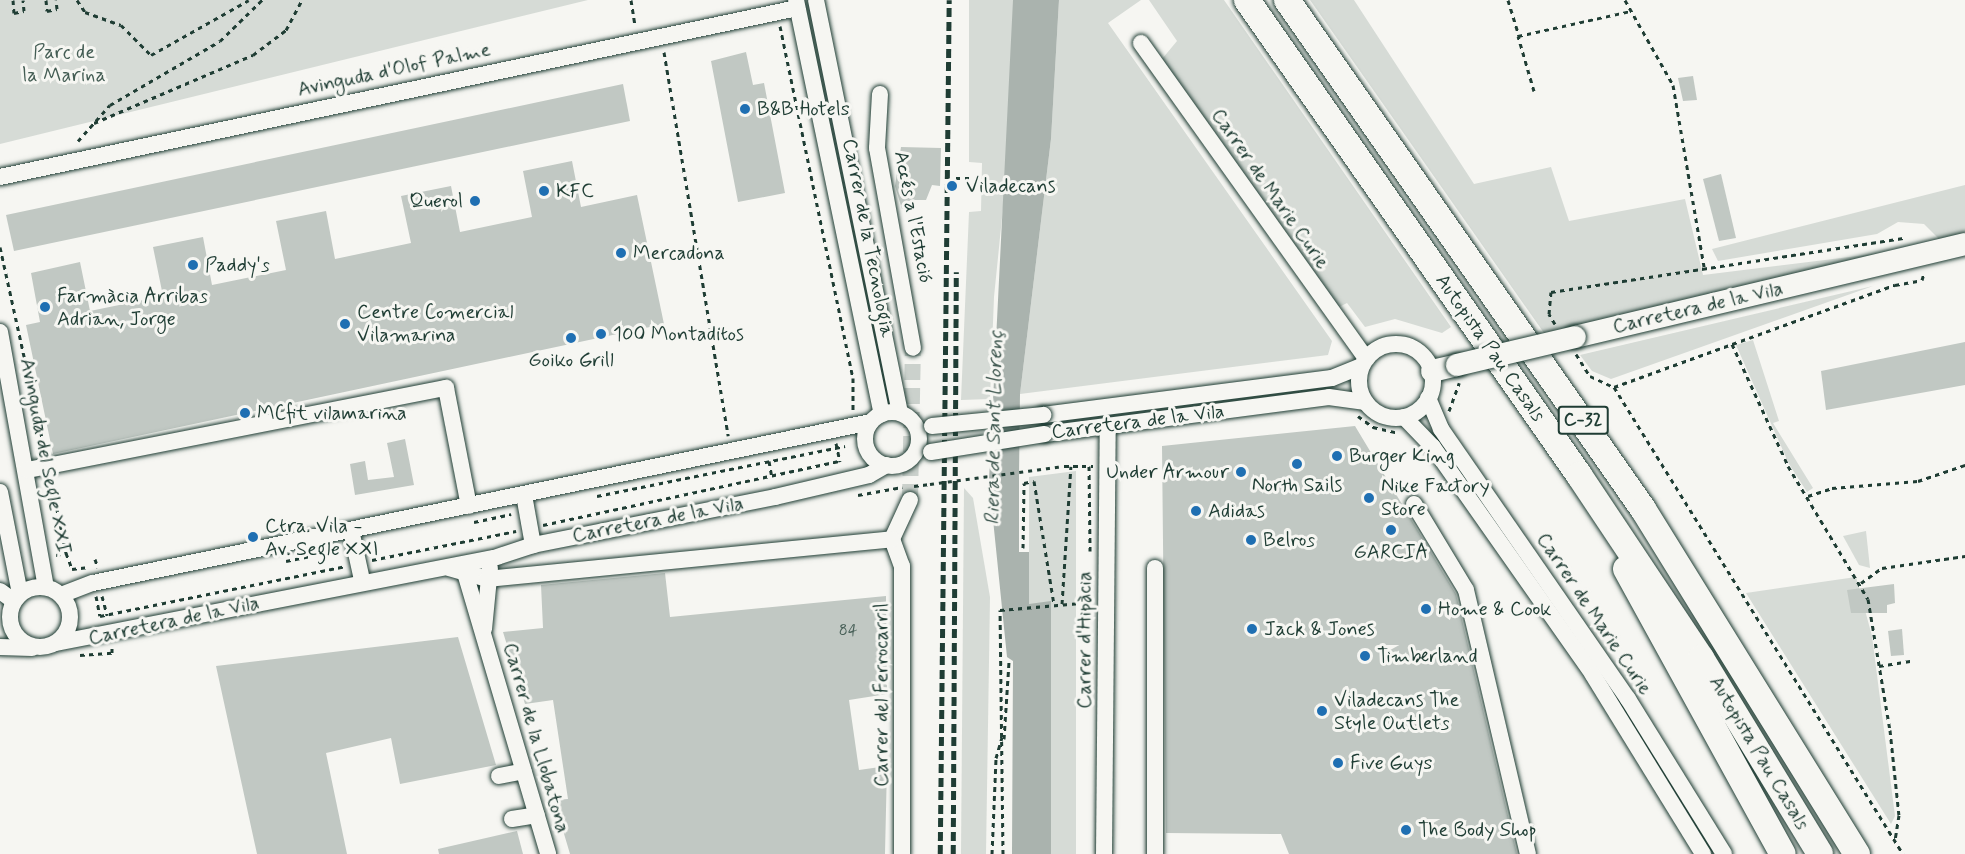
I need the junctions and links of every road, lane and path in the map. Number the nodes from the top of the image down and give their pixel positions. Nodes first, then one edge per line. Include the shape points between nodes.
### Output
1 (13, 0) edge
2 (23, 0) edge
3 (46, 0) edge
4 (56, 0) edge
5 (77, 0) edge
6 (249, 0) edge
7 (262, 0) edge
8 (302, 0) edge
9 (631, 0) edge
10 (816, 0) edge
11 (1247, 0) edge
12 (1287, 0) edge
13 (1508, 0) edge
14 (1626, 0) edge
15 (796, 4) edge
16 (1631, 11) junction
17 (777, 13) junction
18 (635, 25) dead end
19 (661, 36) junction
20 (1520, 42) junction
21 (1141, 43) dead end
22 (1534, 91) dead end
23 (880, 94) dead end
24 (94, 123) junction
25 (78, 141) dead end
26 (0, 177) edge
27 (956, 178) dead end
28 (972, 178) dead end
29 (1965, 244) edge
30 (0, 247) edge
31 (1927, 259) junction
32 (1704, 267) junction
33 (0, 332) edge
34 (1569, 339) junction
35 (1732, 344) junction
36 (913, 348) tunnel mouth
37 (1364, 362) junction
38 (1431, 371) junction
39 (1458, 372) junction
40 (1614, 387) junction
41 (1428, 398) junction
42 (1366, 402) junction
43 (1351, 412) dead end
44 (843, 413) dead end
45 (900, 413) junction
46 (876, 418) junction
47 (1452, 421) dead end
48 (1404, 425) junction
49 (924, 426) junction
50 (1108, 426) junction
51 (835, 435) dead end
52 (845, 446) dead end
53 (837, 449) junction
54 (730, 450) junction
55 (767, 452) dead end
56 (911, 458) junction
57 (770, 462) junction
58 (47, 464) junction
59 (886, 465) junction
60 (1965, 465) edge
61 (1064, 466) dead end
62 (1071, 466) dead end
63 (27, 470) junction
64 (1579, 475) junction
65 (772, 478) junction
66 (774, 489) dead end
67 (0, 492) edge
68 (524, 495) junction
69 (857, 495) dead end
70 (1808, 496) junction
71 (588, 498) dead end
72 (910, 500) tunnel mouth
73 (1414, 504) dead end
74 (469, 506) junction
75 (530, 528) junction
76 (351, 530) junction
77 (892, 539) junction
78 (533, 545) junction
79 (1023, 548) dead end
80 (66, 553) junction
81 (57, 555) dead end
82 (1965, 556) edge
83 (494, 558) junction
84 (95, 559) dead end
85 (358, 563) junction
86 (86, 567) dead end
87 (443, 567) junction
88 (1155, 568) dead end
89 (98, 570) dead end
90 (465, 573) junction
91 (487, 579) junction
92 (362, 580) junction
93 (1861, 583) junction
94 (95, 589) dead end
95 (0, 591) edge
96 (53, 591) junction
97 (102, 596) dead end
98 (17, 597) junction
99 (1081, 603) dead end
100 (1062, 604) junction
101 (1054, 605) junction
102 (107, 615) junction
103 (483, 633) junction
104 (56, 643) junction
105 (0, 647) edge
106 (36, 648) junction
107 (1912, 661) dead end
108 (1009, 662) dead end
109 (1879, 666) junction
110 (1003, 734) junction
111 (1004, 740) junction
112 (524, 771) junction
113 (499, 776) dead end
114 (537, 815) junction
115 (512, 819) dead end
116 (1895, 841) junction
117 (548, 854) edge
118 (902, 854) edge
119 (992, 854) edge
120 (1003, 854) edge
121 (1104, 854) edge
122 (1155, 854) edge
123 (1528, 854) edge
124 (1702, 854) edge
125 (1724, 854) edge
126 (1783, 854) edge
127 (1821, 854) edge
128 (1857, 854) edge
129 (1903, 854) edge

1 - 2 path via 14,13 24,11
3 - 4 path via 46,11 57,9
5 - 6 path via 85,12 121,25 151,55
7 - 24 path via 220,41 110,105
8 - 24 path via 286,30 253,55
9 - 18 path
10 - 45 street, Carrer de la Tecnologia
11 - 64 highway, Autopista Pau Casals / C-32
12 - 128 highway, Autopista Pau Casals / C-32 via 1643,509
13 - 20 path
14 - 16 path
15 - 17 street, Avinguda d'Olof Palme
15 - 46 street, Carrer de la Tecnologia
16 - 20 path via 1518,36
16 - 32 path via 1673,86
17 - 19 street, Avinguda d'Olof Palme
17 - 44 path via 856,394 855,406
19 - 26 street, Avinguda d'Olof Palme
19 - 54 path
20 - 22 path
21 - 37 street, Carrer de Marie Curie
23 - 36 street, Accés a l'Estació via 877,148
24 - 25 path
27 - 28 path
29 - 31 main road, Carretera de la Vila
30 - 58 path
31 - 32 path via 1911,237
31 - 34 main road, Carretera de la Vila
31 - 35 path via 1922,280
32 - 34 path via 1551,292 1549,314
33 - 63 street, Avinguda del Segle XXI
34 - 39 main road, Carretera de la Vila, bridge
34 - 40 path via 1590,376
35 - 40 path
35 - 70 path
37 - 38 street via 1389,344 1407,345 1423,355
37 - 42 street via 1359,388
37 - 49 street, Carretera de la Vila, bridge via 1332,378
38 - 39 main road, Carretera de la Vila
38 - 41 street
39 - 47 path via 1448,413
40 - 116 path
41 - 48 street
41 - 125 street, Carrer de Marie Curie via 1441,429 1628,699
42 - 48 street
42 - 50 street, Carretera de la Vila via 1329,397
43 - 48 path via 1373,427
45 - 46 street
45 - 49 street
46 - 54 street
46 - 59 street via 867,448
48 - 124 street, Carrer de Marie Curie via 1433,447 1593,675
49 - 56 street
50 - 56 street, Carretera de la Vila, bridge
50 - 121 street, Carrer d'Hipàcia
51 - 53 path
52 - 53 path, Carretera de la Vila
53 - 57 path, Carretera de la Vila
53 - 65 path via 840,461
54 - 68 street
55 - 57 path
56 - 59 street
57 - 65 path
57 - 71 path, Carretera de la Vila
58 - 63 street
58 - 74 street via 446,388
58 - 80 path
59 - 78 street, Carretera de la Vila via 869,475 775,497
60 - 70 path via 1918,481 1832,488
61 - 69 path, bridge
62 - 100 path
63 - 96 street, Avinguda del Segle XXI
64 - 126 highway via 1651,620
64 - 127 highway, Autopista Pau Casals / C-32 via 1701,658
65 - 66 path
65 - 75 path
67 - 98 street
68 - 74 street
68 - 75 street
70 - 93 path
72 - 77 street
73 - 123 street via 1462,578
74 - 76 street
75 - 78 street
75 - 85 path
76 - 85 street
76 - 96 street
77 - 91 street
77 - 118 street, Carrer del Ferrocarril via 902,566
78 - 83 street, Carretera de la Vila
79 - 101 path via 1024,483 1034,482
80 - 81 path
80 - 86 path via 72,569
82 - 93 path via 1882,568
83 - 87 street, Carretera de la Vila
83 - 91 street, Carrer de la Llobatona
84 - 89 path
85 - 92 street
85 - 102 path
87 - 90 street
87 - 92 street, Carretera de la Vila
88 - 122 street
90 - 91 street
90 - 103 street, Carrer de la Llobatona
91 - 103 street, Carrer de la Llobatona
92 - 104 street, Carretera de la Vila
93 - 109 path
94 - 102 path via 100,616
95 - 98 street
96 - 98 street
96 - 104 street via 70,620
97 - 102 path, Carretera de la Vila
98 - 106 street via 9,617 14,634
99 - 100 path
100 - 101 path
101 - 110 path via 1000,610
103 - 112 street, Carrer de la Llobatona
104 - 106 street
105 - 106 street
107 - 109 path
108 - 111 path
109 - 116 path via 1899,815
110 - 111 path
110 - 119 path via 996,758
111 - 120 path
112 - 113 street
112 - 114 street, Carrer de la Llobatona
114 - 115 street
114 - 117 street, Carrer de la Llobatona
116 - 129 path

